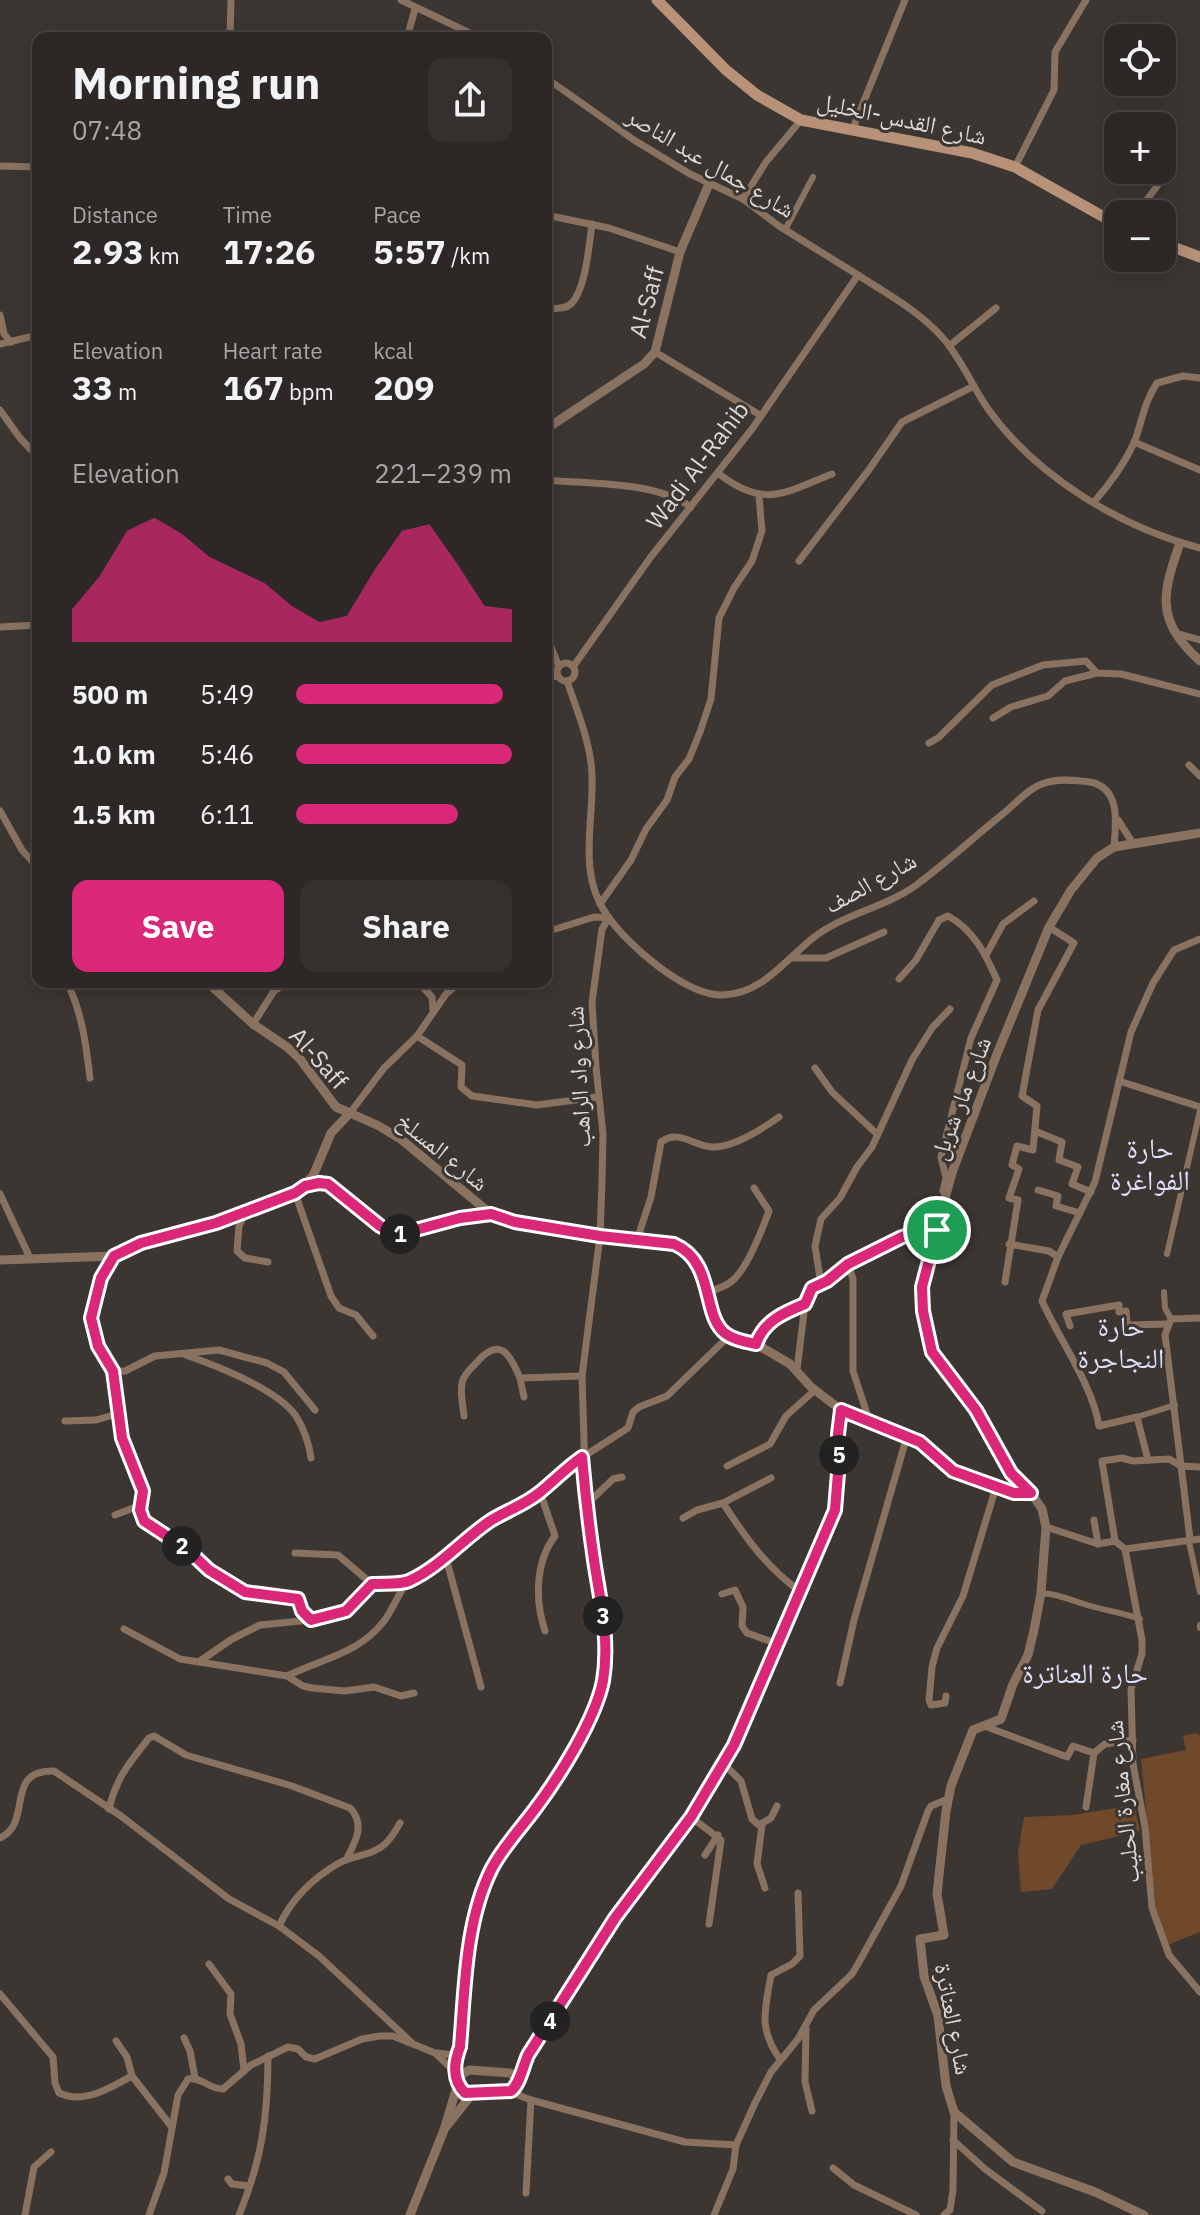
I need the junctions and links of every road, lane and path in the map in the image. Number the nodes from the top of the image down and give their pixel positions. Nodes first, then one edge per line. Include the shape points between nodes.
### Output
1 (231, 0) edge
2 (401, 0) edge
3 (657, 0) edge
4 (905, 0) edge
5 (1086, 0) edge
6 (415, 9) junction
7 (230, 32) edge
8 (409, 32) edge
9 (467, 32) edge
10 (552, 82) edge
11 (801, 120) junction
12 (853, 128) junction
13 (0, 166) edge
14 (32, 167) edge
15 (1015, 167) junction
16 (813, 177) dead end
17 (709, 184) junction
18 (1159, 184) edge
19 (743, 199) junction
20 (1147, 200) edge
21 (552, 216) edge
22 (1104, 217) edge
23 (592, 224) junction
24 (785, 230) junction
25 (1176, 248) edge
26 (680, 252) junction
27 (1200, 257) edge
28 (858, 275) junction
29 (996, 308) dead end
30 (552, 309) edge
31 (0, 315) edge
32 (32, 337) edge
33 (11, 342) junction
34 (0, 344) edge
35 (949, 346) junction
36 (655, 352) junction
37 (1200, 378) edge
38 (974, 386) junction
39 (0, 410) edge
40 (760, 415) junction
41 (552, 425) edge
42 (1134, 442) junction
43 (32, 451) edge
44 (1200, 470) edge
45 (719, 474) junction
46 (832, 474) dead end
47 (552, 481) edge
48 (759, 496) junction
49 (1094, 502) junction
50 (691, 507) junction
51 (1180, 543) junction
52 (1200, 548) edge
53 (799, 561) dead end
54 (32, 625) edge
55 (0, 627) edge
56 (1175, 633) junction
57 (1200, 640) edge
58 (552, 652) edge
59 (1200, 661) edge
60 (573, 667) junction
61 (559, 672) junction
62 (1097, 673) junction
63 (552, 675) edge
64 (567, 681) junction
65 (1200, 694) edge
66 (993, 718) dead end
67 (929, 743) dead end
68 (1189, 765) dead end
69 (1200, 776) edge
70 (0, 811) edge
71 (1118, 820) junction
72 (1200, 833) edge
73 (1132, 842) junction
74 (1114, 847) junction
75 (32, 861) edge
76 (1034, 901) dead end
77 (600, 904) junction
78 (609, 918) junction
79 (1049, 927) junction
80 (552, 930) edge
81 (884, 932) dead end
82 (1200, 939) edge
83 (986, 955) junction
84 (793, 958) junction
85 (899, 979) dead end
86 (70, 988) edge
87 (214, 988) edge
88 (278, 988) edge
89 (424, 988) edge
90 (453, 988) edge
91 (446, 994) junction
92 (432, 997) junction
93 (950, 1009) dead end
94 (433, 1014) junction
95 (253, 1024) junction
96 (417, 1036) junction
97 (815, 1068) dead end
98 (90, 1078) dead end
99 (1119, 1081) junction
100 (598, 1097) junction
101 (1200, 1109) edge
102 (350, 1113) junction
103 (779, 1117) dead end
104 (1035, 1131) junction
105 (877, 1134) junction
106 (305, 1186) junction
107 (754, 1188) dead end
108 (1038, 1190) dead end
109 (1091, 1192) junction
110 (295, 1193) junction
111 (0, 1194) edge
112 (943, 1209) junction
113 (246, 1212) junction
114 (1080, 1213) junction
115 (491, 1214) junction
116 (937, 1230) junction
117 (600, 1236) junction
118 (637, 1240) junction
119 (1009, 1244) junction
120 (1167, 1254) dead end
121 (114, 1256) junction
122 (1058, 1257) junction
123 (30, 1258) junction
124 (0, 1260) edge
125 (268, 1262) dead end
126 (848, 1264) junction
127 (1005, 1282) dead end
128 (821, 1284) junction
129 (708, 1292) junction
130 (1164, 1292) dead end
131 (805, 1304) junction
132 (1200, 1318) edge
133 (1170, 1321) junction
134 (1070, 1326) dead end
135 (373, 1336) dead end
136 (729, 1336) junction
137 (756, 1344) junction
138 (184, 1354) junction
139 (797, 1370) junction
140 (113, 1371) junction
141 (582, 1376) junction
142 (520, 1378) junction
143 (815, 1390) junction
144 (524, 1397) dead end
145 (1175, 1405) junction
146 (315, 1410) dead end
147 (841, 1410) junction
148 (117, 1414) junction
149 (464, 1416) dead end
150 (1137, 1417) junction
151 (869, 1420) junction
152 (65, 1421) dead end
153 (907, 1436) junction
154 (582, 1457) junction
155 (311, 1458) dead end
156 (1148, 1460) junction
157 (727, 1466) dead end
158 (1181, 1466) junction
159 (1200, 1467) edge
160 (622, 1477) dead end
161 (771, 1478) dead end
162 (996, 1487) junction
163 (540, 1492) junction
164 (1031, 1493) junction
165 (723, 1503) junction
166 (141, 1505) junction
167 (586, 1505) junction
168 (115, 1515) dead end
169 (683, 1518) dead end
170 (1094, 1520) dead end
171 (1046, 1527) junction
172 (1200, 1539) edge
173 (1115, 1541) junction
174 (1189, 1542) junction
175 (1098, 1544) junction
176 (1125, 1549) junction
177 (295, 1553) dead end
178 (446, 1558) junction
179 (406, 1583) junction
180 (372, 1584) junction
181 (801, 1592) junction
182 (1200, 1592) edge
183 (1041, 1593) junction
184 (722, 1594) dead end
185 (1140, 1619) junction
186 (311, 1620) junction
187 (124, 1629) dead end
188 (545, 1631) dead end
189 (778, 1644) junction
190 (200, 1661) junction
191 (287, 1676) junction
192 (840, 1683) dead end
193 (481, 1687) dead end
194 (414, 1693) dead end
195 (946, 1696) dead end
196 (987, 1727) junction
197 (1133, 1740) junction
198 (1094, 1753) junction
199 (723, 1763) junction
200 (948, 1799) junction
201 (777, 1806) dead end
202 (1086, 1807) dead end
203 (109, 1809) junction
204 (691, 1817) junction
205 (400, 1823) dead end
206 (762, 1825) junction
207 (718, 1835) junction
208 (0, 1838) edge
209 (705, 1855) dead end
210 (346, 1860) junction
211 (765, 1888) dead end
212 (798, 1893) dead end
213 (709, 1924) dead end
214 (279, 1926) junction
215 (209, 1964) dead end
216 (1200, 1992) edge
217 (0, 1994) edge
218 (806, 2026) junction
219 (184, 2038) dead end
220 (116, 2041) dead end
221 (411, 2042) junction
222 (460, 2052) junction
223 (435, 2053) junction
224 (528, 2055) junction
225 (268, 2056) junction
226 (780, 2059) junction
227 (244, 2070) junction
228 (474, 2071) junction
229 (504, 2072) junction
230 (132, 2076) junction
231 (195, 2078) junction
232 (518, 2081) junction
233 (456, 2083) junction
234 (505, 2091) junction
235 (474, 2094) junction
236 (529, 2099) junction
237 (812, 2111) dead end
238 (954, 2112) junction
239 (171, 2126) junction
240 (444, 2130) junction
241 (953, 2140) junction
242 (736, 2145) junction
243 (51, 2152) dead end
244 (833, 2168) dead end
245 (228, 2179) dead end
246 (249, 2186) junction
247 (526, 2193) dead end
248 (1042, 2211) dead end
249 (25, 2215) edge
250 (149, 2215) edge
251 (239, 2215) edge
252 (410, 2215) edge
253 (714, 2215) edge
254 (916, 2215) edge
255 (944, 2215) edge
256 (1144, 2215) edge

1 - 7 street
2 - 6 street
3 - 11 main road, شارع القدس-الخليل via 726,70
4 - 12 street
5 - 15 street via 1055,52 1054,90
6 - 8 street
6 - 9 street
10 - 17 street, شارع جمال عبد الناصر
11 - 12 main road, شارع القدس-الخليل
11 - 19 street
12 - 15 main road, شارع القدس-الخليل
13 - 14 street
15 - 22 main road, شارع القدس-الخليل
16 - 24 street
17 - 19 street, شارع جمال عبد الناصر
17 - 26 street, Al-Saff
18 - 20 street
19 - 24 street, شارع جمال عبد الناصر
21 - 23 street
23 - 26 street
23 - 30 street via 581,284 572,303
24 - 28 street, شارع جمال عبد الناصر
25 - 27 main road
26 - 36 street, Al-Saff
28 - 35 street, شارع جمال عبد الناصر via 916,313
28 - 40 street, Wadi Al-Rahib
29 - 35 street
31 - 33 street
32 - 33 street
33 - 34 street
35 - 38 street, شارع جمال عبد الناصر
36 - 40 street
36 - 41 street, Al-Saff
37 - 42 street via 1157,383
38 - 49 street, شارع جمال عبد الناصر via 1035,460
38 - 53 street via 902,422
39 - 43 street
40 - 45 street, Wadi Al-Rahib
42 - 44 street
42 - 49 street
45 - 48 street
45 - 50 street, Wadi Al-Rahib
46 - 48 street
47 - 50 street via 647,489
48 - 77 street via 762,531 752,561 719,618 711,699 700,732 667,800
49 - 51 street, شارع جمال عبد الناصر via 1140,529
50 - 60 street, Wadi Al-Rahib
51 - 52 street, شارع جمال عبد الناصر
51 - 56 street via 1166,582 1165,605
54 - 55 street
56 - 57 street
56 - 59 street
58 - 61 street
60 - 61 street via 566,663
60 - 64 street, Wadi Al-Rahib via 575,676
61 - 63 street
61 - 64 street
62 - 65 street
62 - 66 street via 1065,681 1048,696
62 - 67 street via 1086,661 1063,662 992,685
64 - 77 street via 592,775 588,857
68 - 69 street
70 - 75 street
71 - 73 street
71 - 74 street
71 - 84 street, شارع الصف via 1105,788 1077,780 1041,784 913,887 833,925
72 - 73 street, شارع مار شربل
73 - 74 street, شارع مار شربل
74 - 79 street, شارع مار شربل via 1097,858
76 - 83 street via 1003,924
77 - 78 street
78 - 80 street via 594,917
78 - 84 street, شارع الصف via 664,970 699,991 736,994 758,985
78 - 100 street, شارع واد الراهب via 602,929 592,1002
79 - 104 street via 1074,943 1038,1010 1022,1096 1037,1106
79 - 112 street, شارع مار شربل via 953,1170
81 - 84 street via 826,958
82 - 99 street via 1174,950 1153,983 1131,1032
83 - 85 street via 966,928 948,916 939,920
83 - 112 street via 997,980 971,1038 941,1157 946,1178
86 - 98 street via 85,1031
87 - 95 street, Al-Saff
88 - 95 street
89 - 92 street
90 - 91 street
91 - 92 street
91 - 94 street
92 - 94 street
93 - 105 street via 912,1060
94 - 96 street
95 - 102 street, Al-Saff via 287,1047 336,1107
96 - 100 street via 462,1065 461,1087 472,1096 537,1105
96 - 102 street
97 - 105 street via 832,1092
99 - 101 street
99 - 109 street
100 - 117 street, شارع واد الراهب via 603,1134
101 - 120 street
102 - 106 street, Al-Saff via 331,1133
102 - 115 street, شارع المسلخ via 391,1132
103 - 118 street via 724,1146 678,1136 661,1142
104 - 109 street via 1062,1142 1059,1160 1078,1167 1072,1184
104 - 119 street via 1033,1150 1017,1146 1012,1165 1019,1169 1009,1198 1018,1200
105 - 128 street via 840,1198 821,1219 815,1246
106 - 110 street, Al-Saff
106 - 115 street via 328,1184 397,1235
107 - 129 street via 769,1211 735,1279
108 - 114 street via 1058,1196 1056,1206
109 - 114 street
110 - 113 street, Al-Saff
110 - 135 street via 331,1296
111 - 123 street
112 - 116 street, شارع مار شربل
113 - 121 street, Al-Saff
113 - 125 street via 237,1251
114 - 122 street
115 - 117 street, شارع المسلخ
116 - 126 street via 902,1237
116 - 164 street, شارع مار شربل via 922,1287 932,1352 976,1410 1011,1473
117 - 118 street, شارع المسلخ
117 - 141 street, شارع واد الراهب
118 - 129 street, شارع المسلخ via 683,1248 697,1264
119 - 122 street
119 - 127 street
121 - 123 street, Al-Saff
121 - 140 street via 101,1278 91,1318 98,1346
122 - 150 street via 1042,1301 1088,1390 1099,1426
123 - 124 street, Al-Saff
126 - 128 street
126 - 151 street via 853,1279 853,1371
128 - 131 street via 812,1288
129 - 136 street, شارع المسلخ via 719,1327
130 - 133 street
131 - 137 street via 769,1322
131 - 139 street
132 - 133 street
133 - 134 street via 1127,1325 1126,1311 1119,1312 1119,1305 1066,1314
133 - 145 street via 1165,1335
136 - 137 street
136 - 154 street via 667,1396 639,1407 628,1428
137 - 139 street
138 - 140 street via 155,1356 125,1371
138 - 146 street via 219,1350 267,1363 284,1372
138 - 155 street via 289,1408
139 - 143 street
140 - 148 street
141 - 142 street
141 - 154 street, شارع واد الراهب
142 - 144 street
142 - 149 street via 504,1351 489,1350 462,1383
143 - 147 street
143 - 157 street via 786,1416 770,1444
145 - 150 street
145 - 158 street
147 - 151 street
147 - 181 street via 835,1510
148 - 152 street
148 - 166 street via 143,1491
150 - 156 street
151 - 153 street
153 - 162 street via 953,1471
153 - 192 street
154 - 163 street
154 - 167 street, شارع واد الراهب
156 - 158 street via 1169,1459
156 - 173 street via 1102,1461
158 - 159 street
158 - 174 street
160 - 167 street
161 - 165 street
162 - 164 street
162 - 195 street via 963,1596 932,1667 931,1705 945,1703
163 - 178 street via 492,1520
163 - 188 street via 555,1536 547,1546 539,1580 538,1612
164 - 171 street, شارع مار شربل
165 - 169 street
165 - 181 street via 747,1540
166 - 168 street
166 - 186 street via 147,1524 230,1585 257,1596 294,1597
167 - 222 street, شارع واد الراهب via 605,1630 602,1682 568,1759 502,1853 479,1900
170 - 175 street
171 - 175 street
171 - 183 street, شارع العناترة
172 - 174 street
173 - 175 street
173 - 176 street
174 - 176 street
174 - 182 street
176 - 185 street, شارع مغارة الحليب
177 - 180 street via 338,1555
178 - 179 street
178 - 193 street
179 - 180 street
179 - 191 street via 367,1638
180 - 186 street via 346,1611
181 - 189 street
183 - 185 street
183 - 196 street, شارع العناترة via 1028,1655 1001,1719
184 - 189 street via 735,1590 747,1633
185 - 197 street, شارع مغارة الحليب via 1142,1654 1131,1689
186 - 190 street via 260,1625
187 - 190 street via 180,1659
189 - 199 street
190 - 191 street
191 - 194 street via 312,1688 374,1687 401,1696
196 - 198 street via 1067,1757 1073,1746
196 - 200 street, شارع العناترة via 973,1730
197 - 198 street via 1105,1744
197 - 216 street, شارع مغارة الحليب via 1152,1908 1169,1955
198 - 202 street
199 - 204 street
199 - 206 street via 741,1781 752,1819
200 - 218 street via 928,1811 901,1886 852,1974 818,2004
200 - 238 street, شارع العناترة via 937,1894 944,1935 920,1939
201 - 206 street
203 - 208 street via 54,1771 39,1772 19,1794 15,1827
203 - 210 street via 122,1772 154,1736 186,1755 350,1808 359,1831
203 - 214 street via 229,1899
204 - 207 street
204 - 224 street via 615,1918
205 - 210 street via 386,1843
206 - 211 street via 757,1864
207 - 209 street
207 - 213 street via 721,1849
210 - 214 street via 297,1897
212 - 226 street via 800,1956 771,1975 764,2009 765,2032
214 - 221 street
215 - 227 street via 231,1994 230,2014
217 - 230 street via 53,2057 59,2093 92,2095
218 - 226 street
218 - 237 street via 805,2082
219 - 231 street
220 - 230 street
221 - 223 street
221 - 225 street via 380,2036 315,2059 293,2047
222 - 223 street
222 - 228 street
222 - 233 street, شارع واد الراهب
223 - 233 street
224 - 229 street
224 - 232 street
225 - 227 street
225 - 246 street via 267,2119
226 - 242 street
227 - 231 street via 223,2089
228 - 229 street
228 - 233 street via 463,2073
229 - 232 street
230 - 239 street
231 - 239 street via 181,2086
232 - 234 street
232 - 236 street
233 - 235 street
233 - 240 street
234 - 235 street
234 - 236 street
235 - 240 street
236 - 242 street via 685,2142
236 - 247 street
238 - 241 street
238 - 256 street, شارع العناترة via 1013,2162
239 - 250 street via 164,2173
240 - 252 street
241 - 248 street
241 - 255 street via 953,2190
242 - 253 street via 733,2169
243 - 249 street via 34,2167
244 - 254 street via 854,2185
245 - 246 street
246 - 251 street

